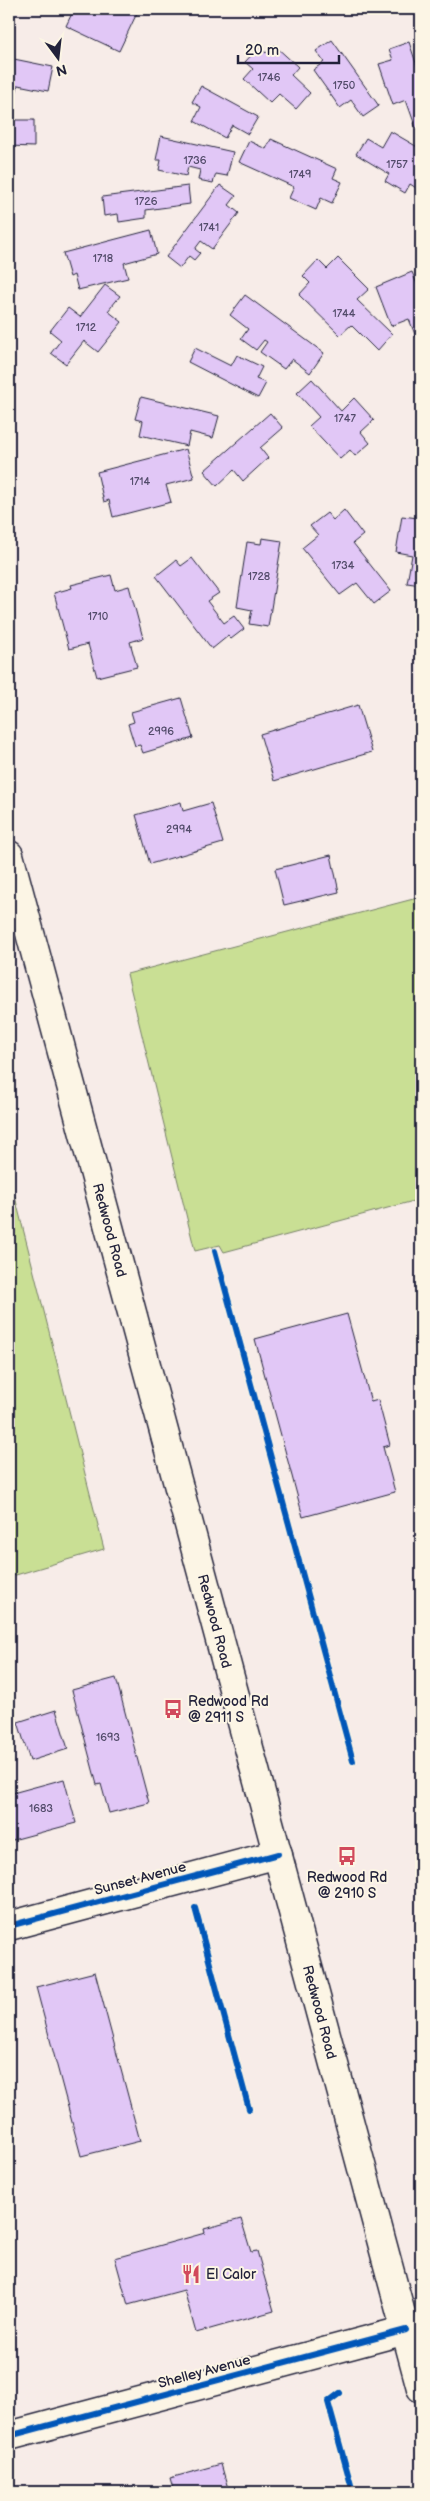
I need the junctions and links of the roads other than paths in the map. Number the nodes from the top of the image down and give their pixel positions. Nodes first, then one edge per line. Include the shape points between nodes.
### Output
1 (9, 855) edge
2 (278, 1854) junction
3 (9, 1926) edge
4 (406, 2330) junction
5 (421, 2388) edge
6 (9, 2436) edge

1 - 2 main road, Redwood Road
2 - 3 main road, Sunset Avenue
2 - 4 main road, Redwood Road
4 - 5 main road, Redwood Road
4 - 6 main road, Shelley Avenue

